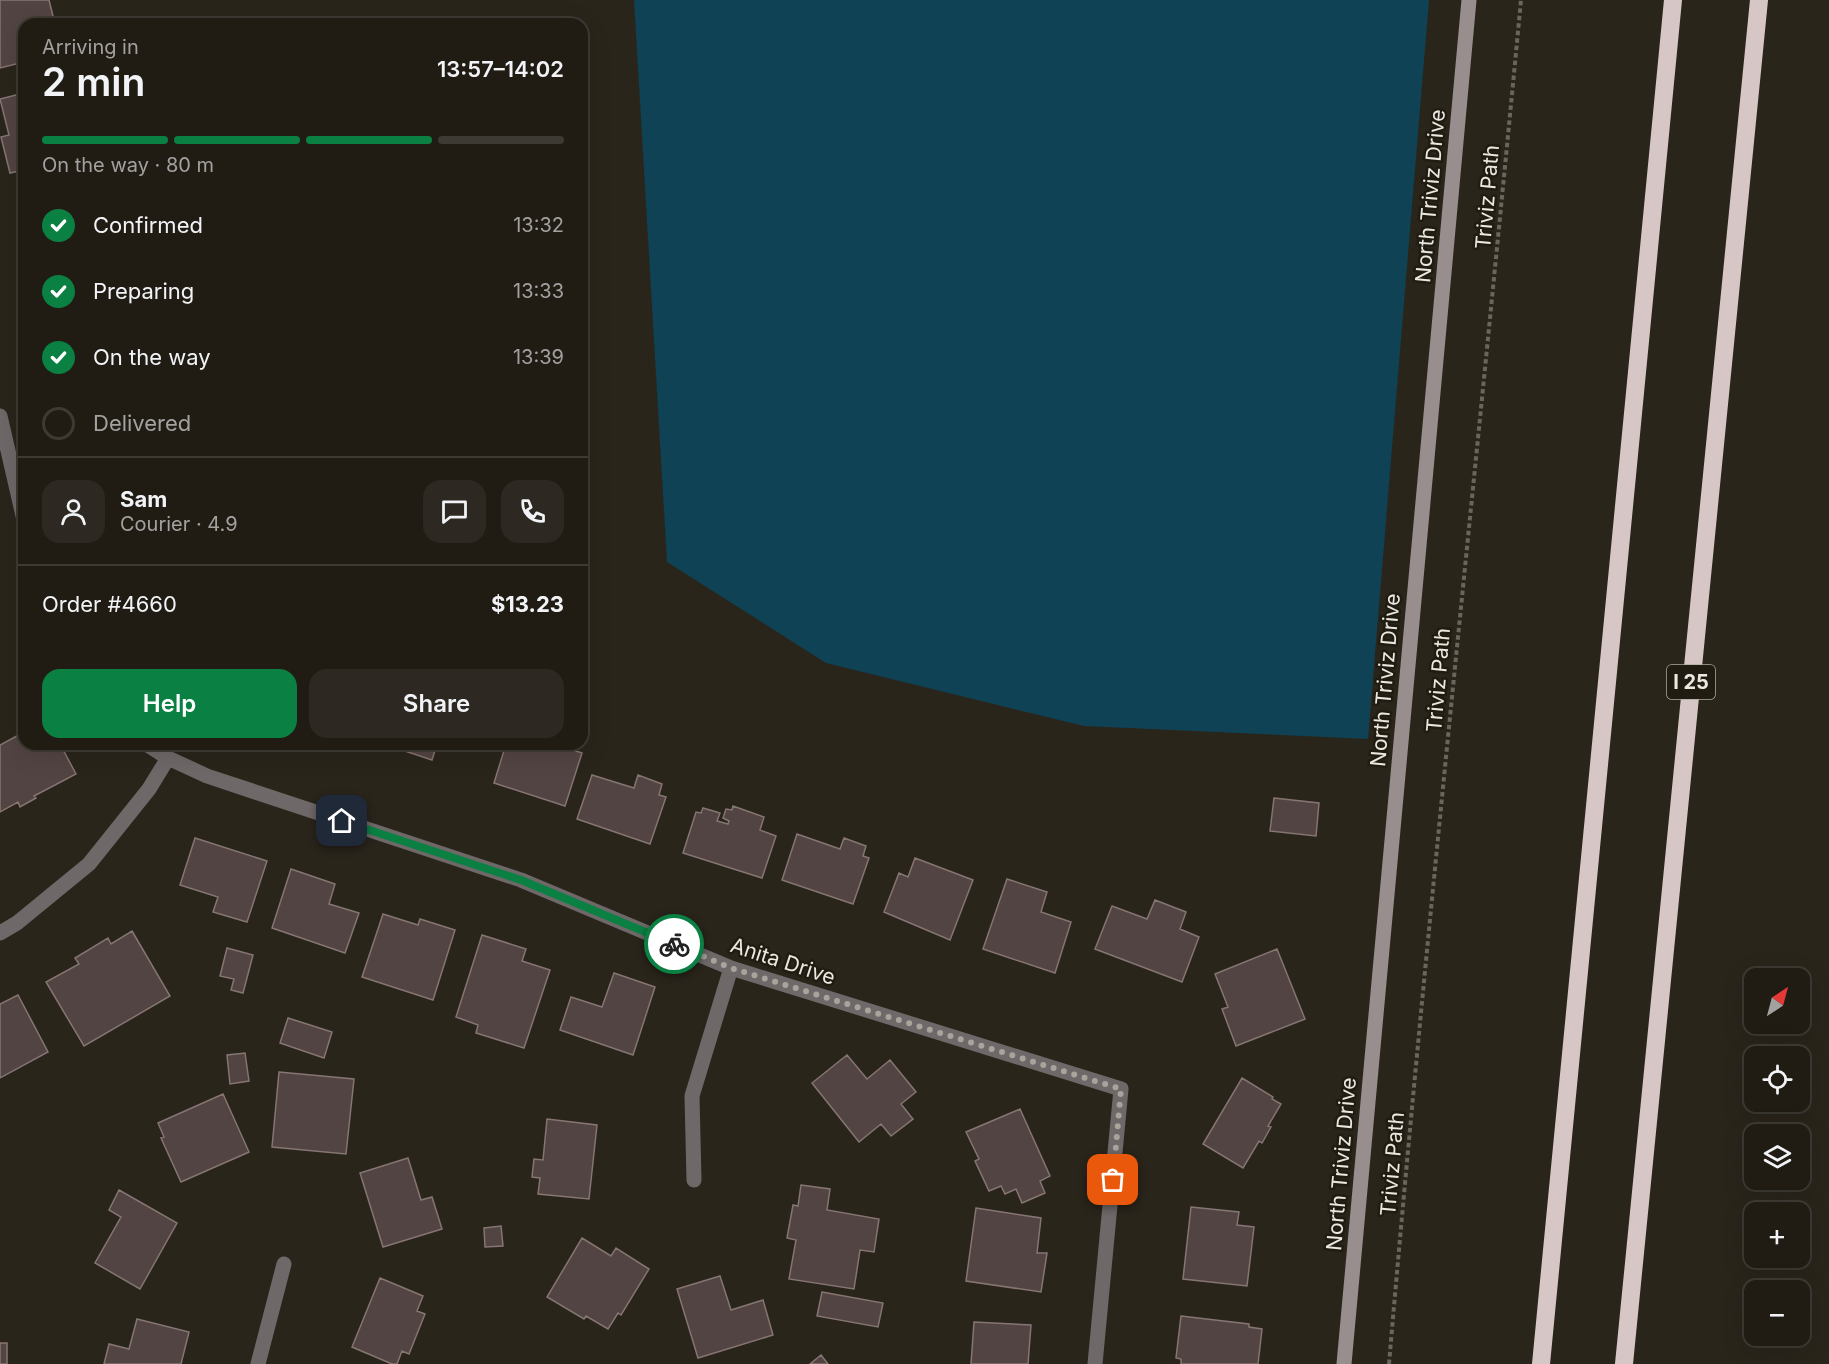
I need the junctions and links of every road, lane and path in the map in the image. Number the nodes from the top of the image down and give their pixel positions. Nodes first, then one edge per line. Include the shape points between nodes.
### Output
1 (1469, 0) edge
2 (1521, 0) edge
3 (1673, 0) edge
4 (1759, 0) edge
5 (0, 416) edge
6 (18, 494) edge
7 (155, 750) edge
8 (168, 758) junction
9 (0, 933) edge
10 (731, 968) junction
11 (694, 1180) dead end
12 (284, 1264) dead end
13 (258, 1364) edge
14 (1095, 1364) edge
15 (1344, 1364) edge
16 (1389, 1364) edge
17 (1541, 1364) edge
18 (1624, 1364) edge

1 - 15 street, North Triviz Drive
2 - 16 path, Triviz Path
3 - 17 highway
4 - 18 highway, I 25
5 - 6 street
7 - 8 street, Anita Drive
8 - 9 street via 149,789 89,864
8 - 10 street, Anita Drive via 207,776 521,880
10 - 11 street via 692,1096
10 - 14 street, Anita Drive via 1121,1089
12 - 13 street

